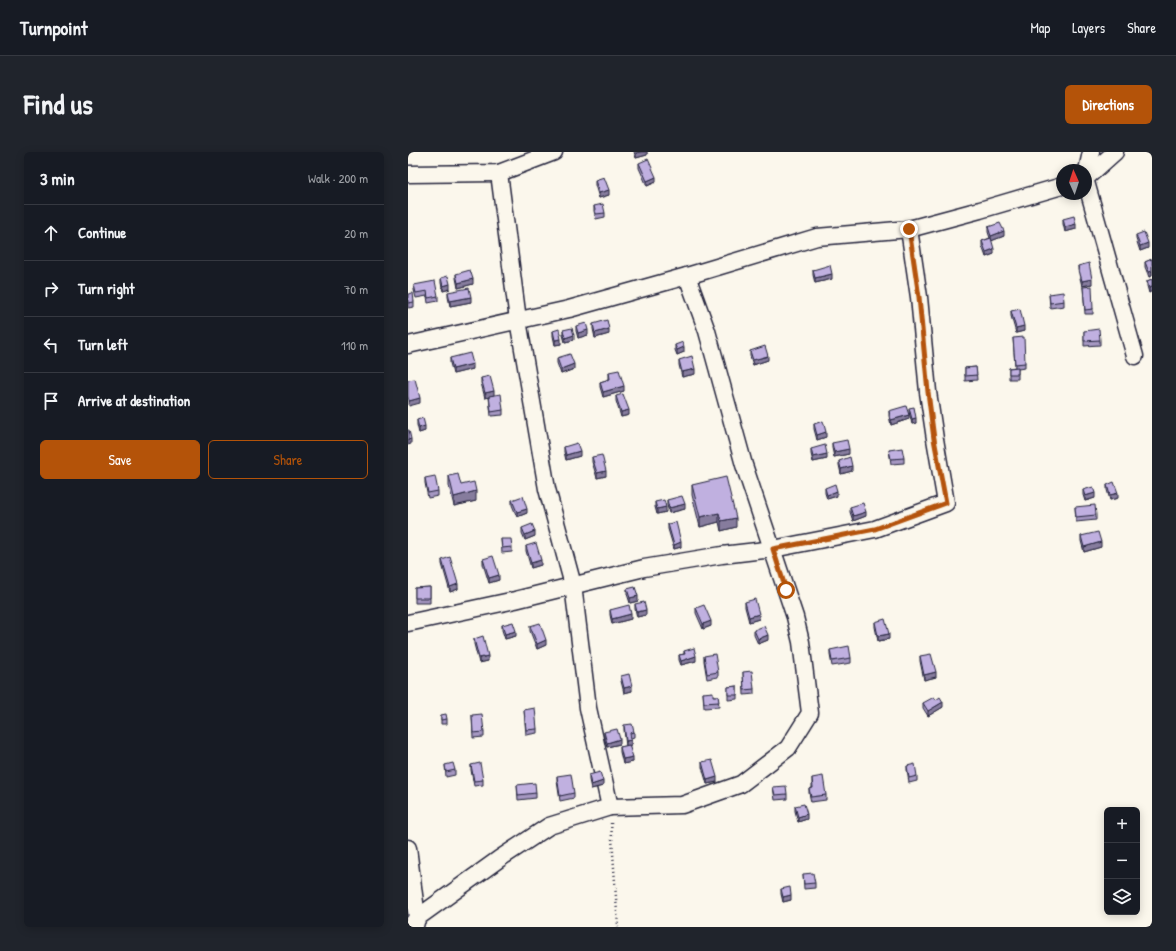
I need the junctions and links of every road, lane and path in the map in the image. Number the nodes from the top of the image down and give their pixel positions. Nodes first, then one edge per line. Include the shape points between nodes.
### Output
1 (554, 152) edge
2 (1091, 152) edge
3 (1115, 152) edge
4 (1088, 164) edge
5 (499, 173) junction
6 (1092, 173) edge
7 (408, 174) edge
8 (1056, 188) edge
9 (1091, 200) edge
10 (909, 229) junction
11 (687, 276) junction
12 (518, 320) junction
13 (408, 345) edge
14 (1135, 356) dead end
15 (773, 549) junction
16 (574, 585) junction
17 (408, 623) edge
18 (610, 807) junction
19 (408, 848) edge
20 (414, 924) edge
21 (618, 927) edge

1 - 5 street
2 - 4 street
3 - 6 street
5 - 7 street
5 - 12 street
8 - 10 street
9 - 14 street
10 - 11 street via 817,237
10 - 15 street via 934,439 946,503 875,529
11 - 12 street via 569,309
11 - 15 street via 707,331 744,465
12 - 13 street
12 - 16 street via 547,489
15 - 16 street via 644,568
15 - 18 street via 802,642 810,713 788,748 741,784 682,805
16 - 17 street
16 - 18 street via 588,708
18 - 20 street via 549,826 499,859
18 - 21 path
19 - 20 street

